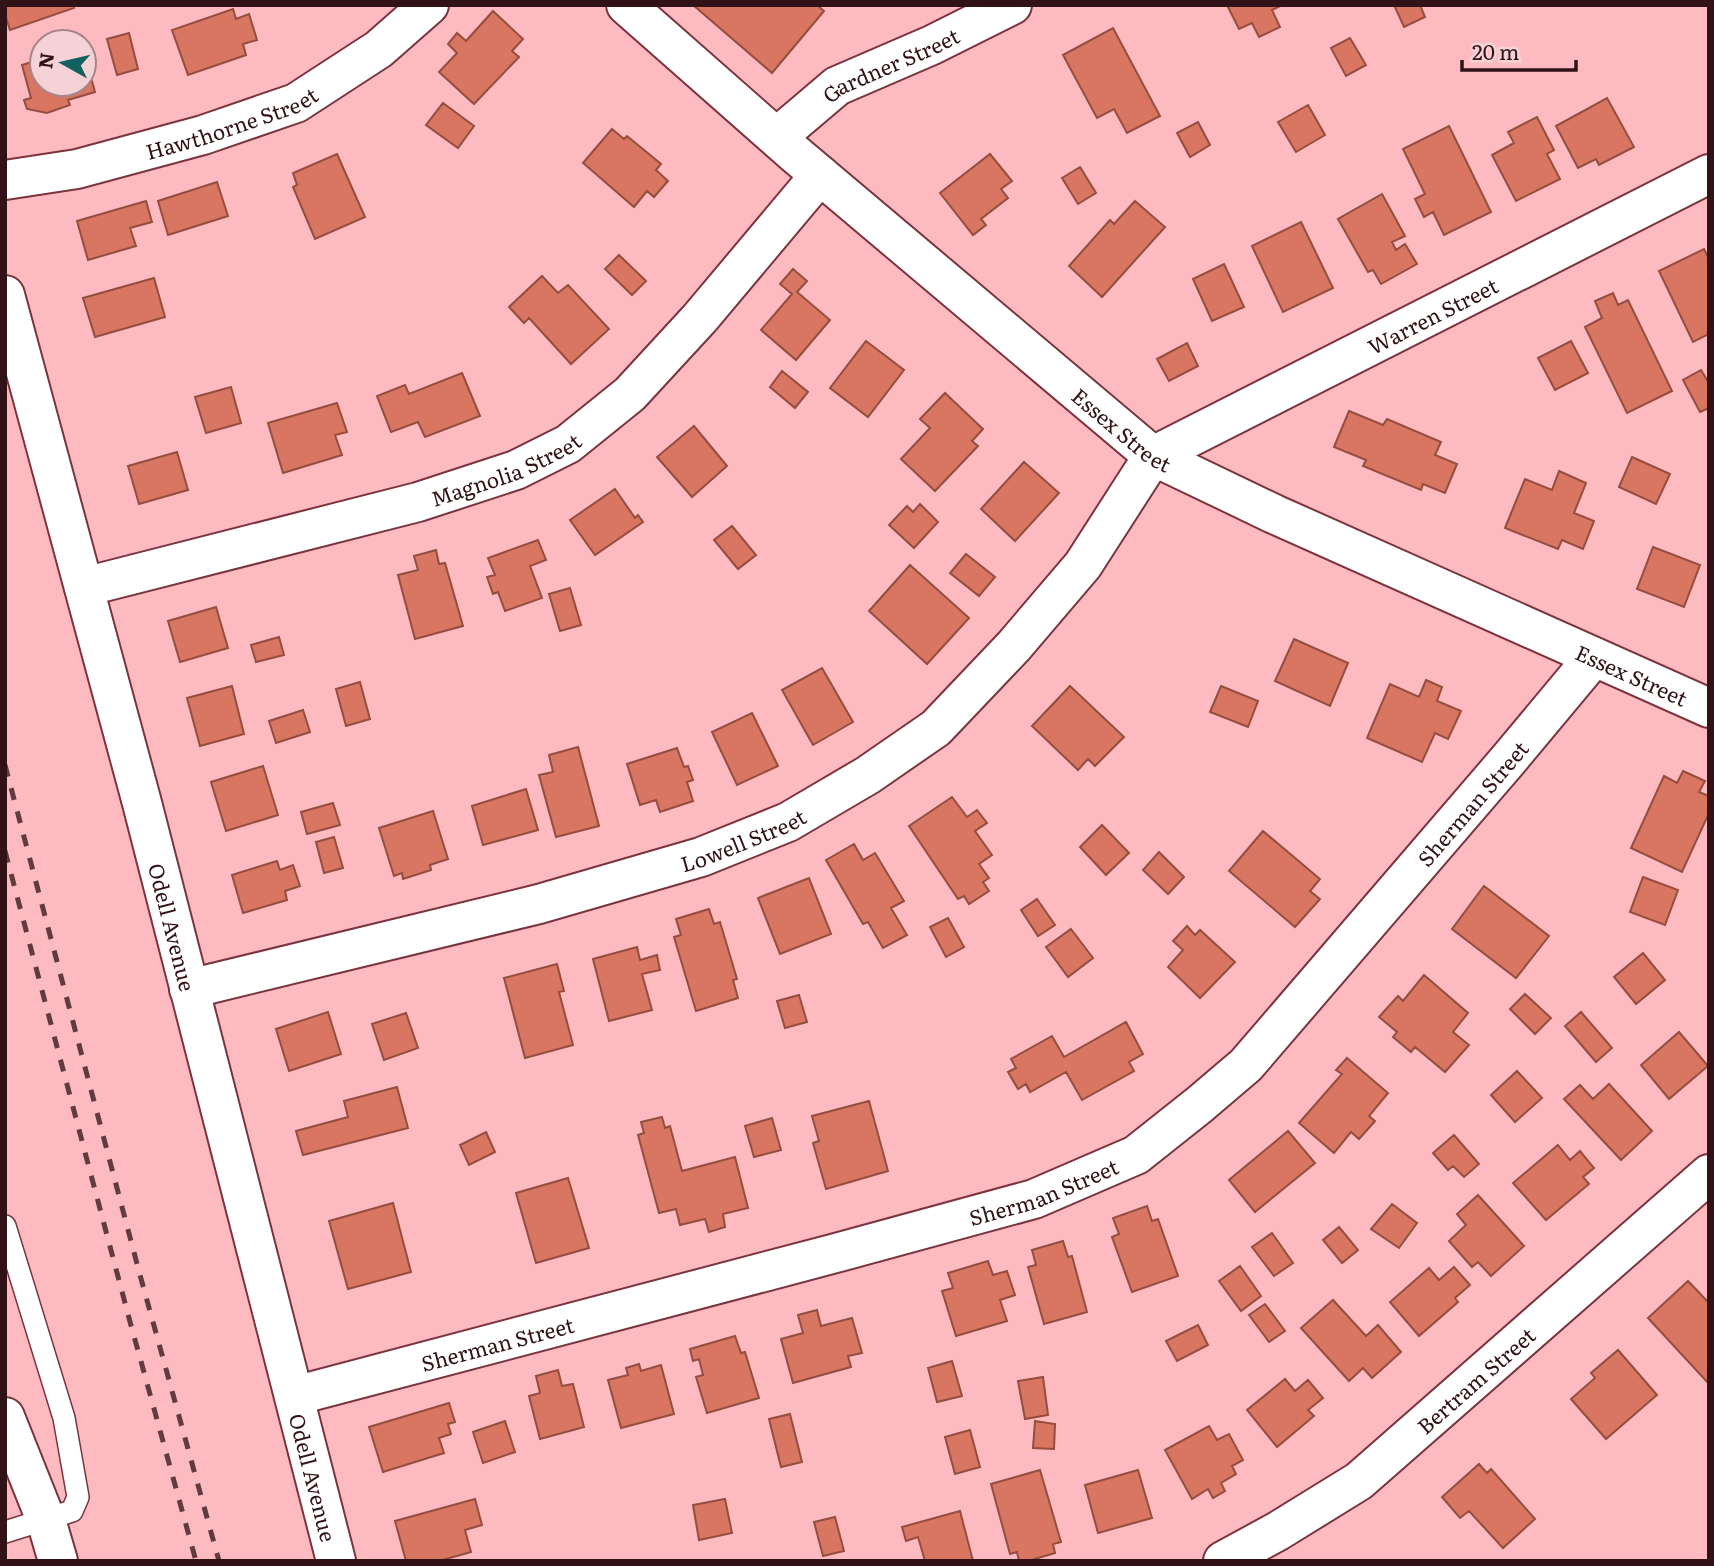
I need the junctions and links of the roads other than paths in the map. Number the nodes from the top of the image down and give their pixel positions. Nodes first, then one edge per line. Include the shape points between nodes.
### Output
1 (429, 5) edge
2 (626, 5) edge
3 (1012, 5) edge
4 (777, 137) junction
5 (1709, 174) edge
6 (820, 175) junction
7 (5, 180) edge
8 (5, 295) edge
9 (1153, 456) junction
10 (84, 587) junction
11 (1594, 657) junction
12 (1709, 708) edge
13 (190, 989) junction
14 (1709, 1174) edge
15 (5, 1226) edge
16 (294, 1396) junction
17 (5, 1417) edge
18 (46, 1520) junction
19 (5, 1532) edge
20 (58, 1561) edge
21 (336, 1561) edge
22 (1223, 1561) edge

1 - 7 street, Hawthorne Street via 379,49 296,103 115,159
2 - 4 street, Essex Street
3 - 4 street, Gardner Street via 837,86
4 - 6 street, Essex Street
5 - 9 street, Warren Street
6 - 9 street, Essex Street
6 - 10 street, Magnolia Street via 630,394 568,444 516,470 418,502
8 - 10 street, Odell Avenue
9 - 11 street, Essex Street
9 - 13 street, Lowell Street via 1083,565 936,728 788,822 701,857 539,904
10 - 13 street, Odell Avenue
11 - 12 street, Essex Street
11 - 16 street, Sherman Street via 1245,1065 1136,1155 1034,1199
13 - 16 street, Odell Avenue
14 - 22 street, Bertram Street via 1359,1482
15 - 18 lane via 64,1418 78,1497 72,1511
16 - 21 street, Odell Avenue
17 - 18 street
18 - 19 lane
18 - 20 street

